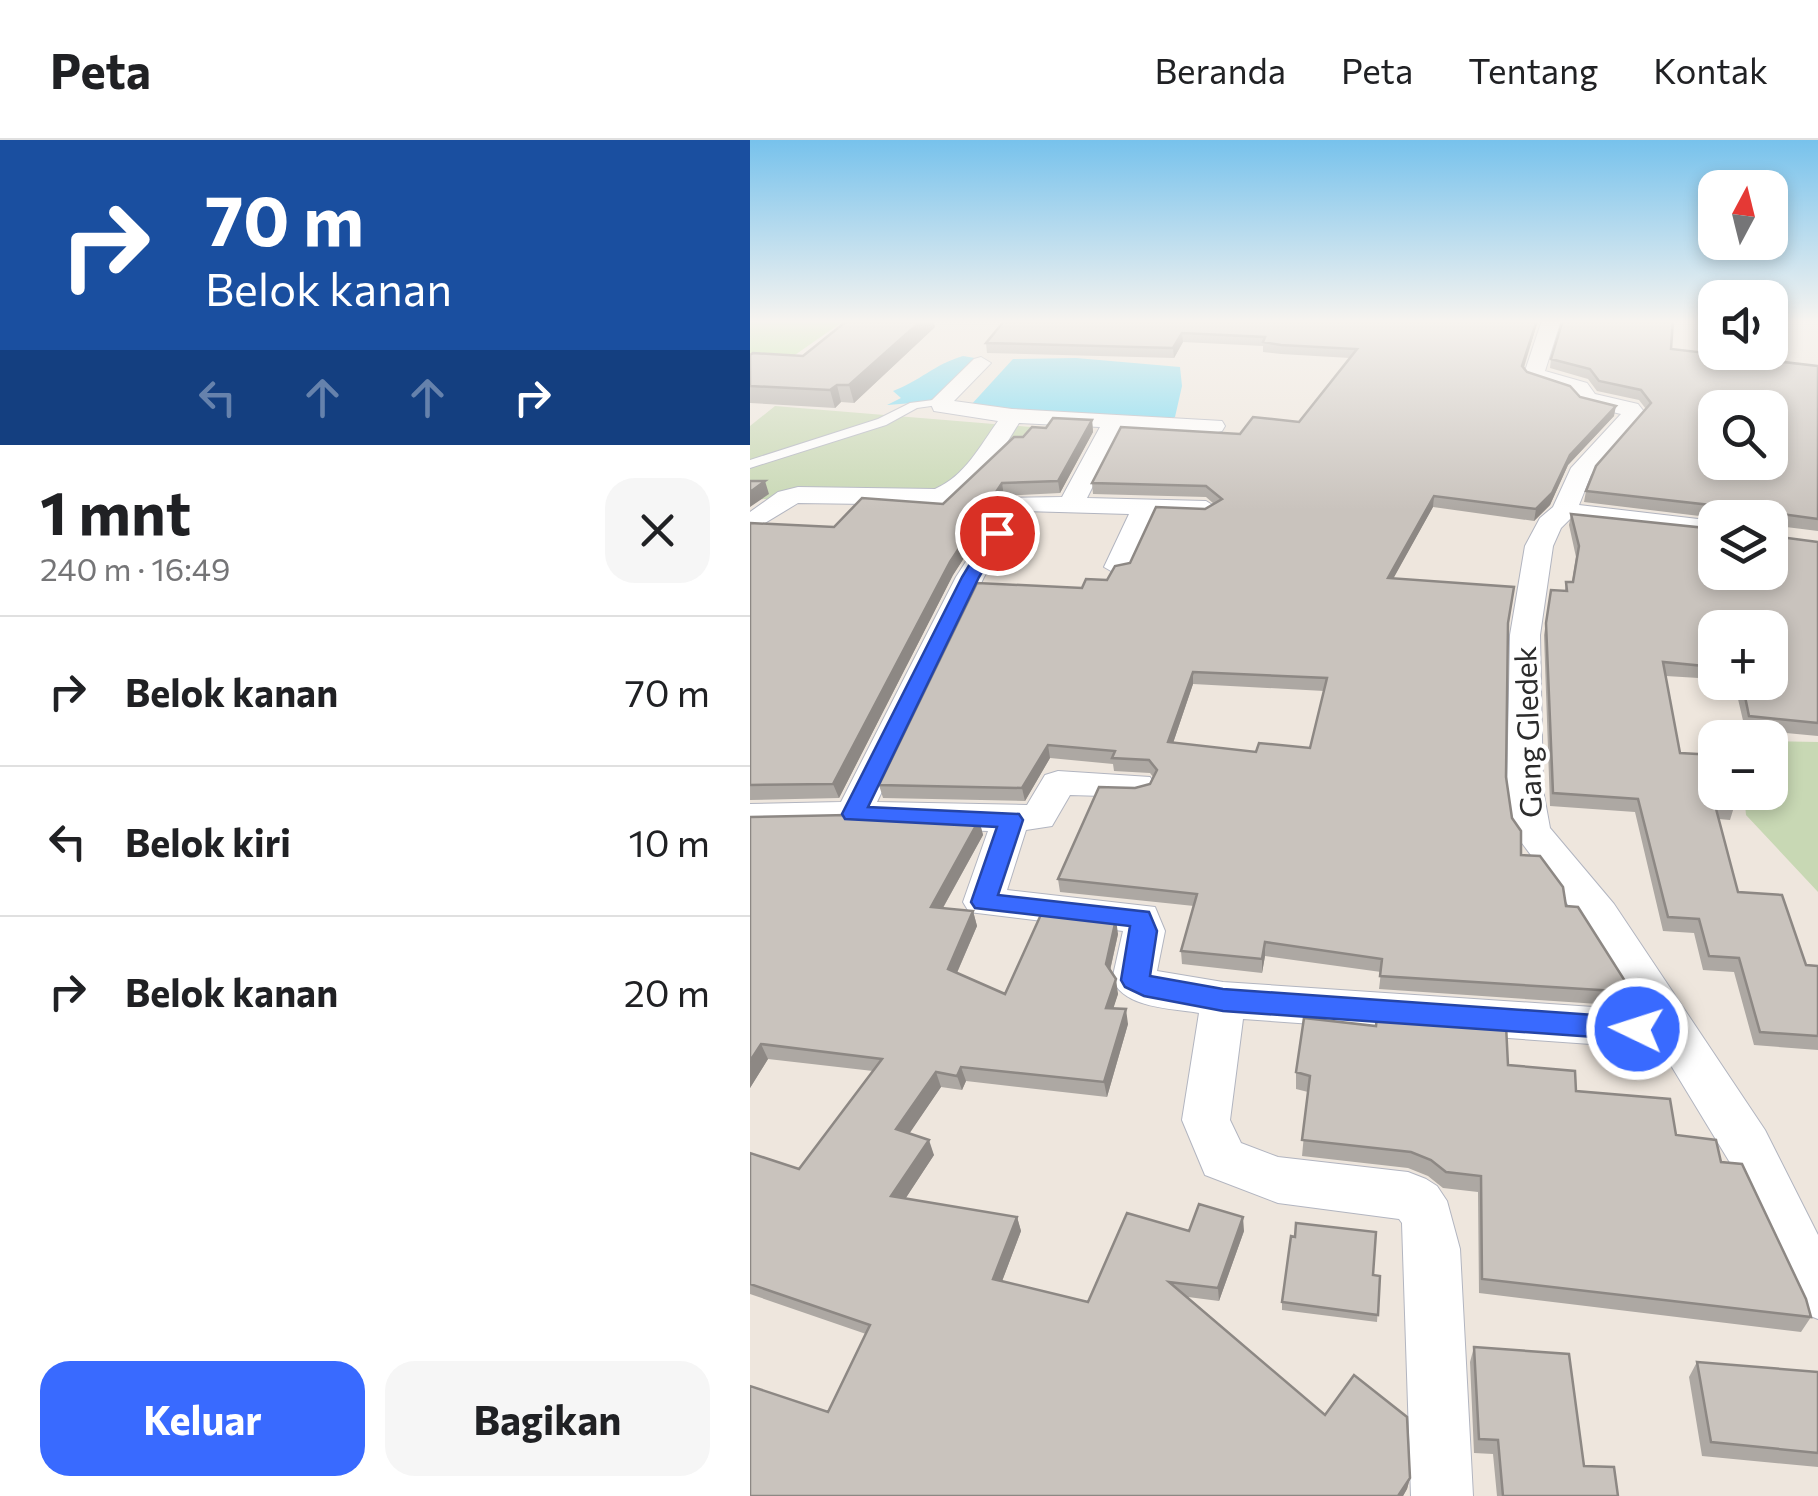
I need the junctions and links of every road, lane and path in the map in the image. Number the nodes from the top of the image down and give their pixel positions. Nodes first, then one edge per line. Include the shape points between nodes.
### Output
1 (960, 383) edge
2 (1565, 383) edge
3 (941, 402) junction
4 (1012, 416) junction
5 (1114, 422) junction
6 (1214, 426) dead end
7 (750, 464) edge
8 (1072, 502) junction
9 (1146, 506) junction
10 (1206, 509) edge
11 (1564, 511) junction
12 (750, 524) edge
13 (1698, 528) edge
14 (1118, 567) edge
15 (1138, 785) edge
16 (854, 814) junction
17 (750, 816) edge
18 (1011, 820) junction
19 (1223, 1000) junction
20 (1674, 1031) junction
21 (1818, 1292) edge
22 (1442, 1496) edge

1 - 3 street
2 - 11 street, Gang Gledek via 1587,399 1634,413 1580,473
3 - 4 street
3 - 7 lane
4 - 5 street
4 - 12 street via 952,493 798,495
5 - 6 street
5 - 8 street
8 - 9 street
8 - 16 street via 1024,500 1012,508 970,577
9 - 10 street
9 - 14 street
11 - 13 street
11 - 20 street, Gang Gledek via 1539,546 1524,636 1525,790 1532,830 1599,915
15 - 18 street via 1066,781 1054,788 1039,817
16 - 17 street
16 - 18 street
18 - 19 street via 983,902 1140,918 1144,931 1134,980
19 - 20 street
19 - 22 street via 1206,1120 1223,1160 1278,1180 1394,1192 1420,1203 1428,1218
20 - 21 street, Gang Gledek via 1747,1146

